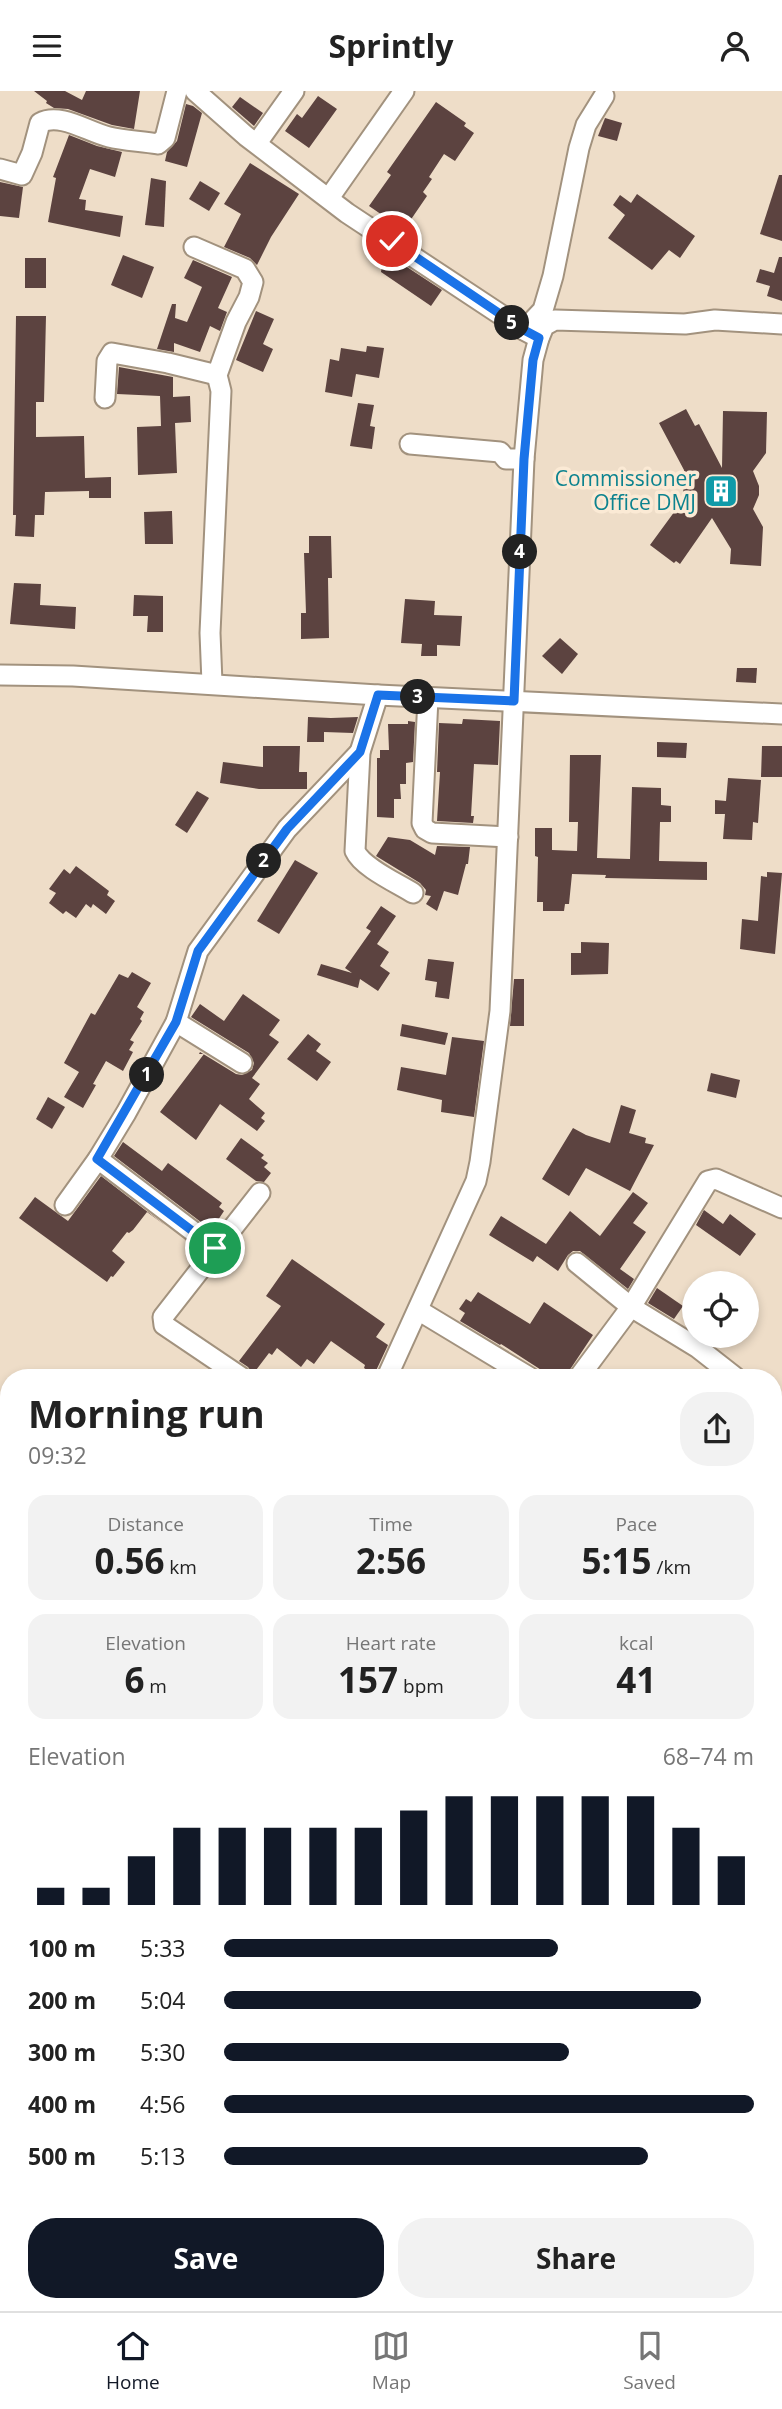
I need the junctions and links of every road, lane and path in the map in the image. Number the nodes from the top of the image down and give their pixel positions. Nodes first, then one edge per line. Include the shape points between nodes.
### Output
1 (177, 91) edge
2 (195, 91) edge
3 (294, 91) edge
4 (404, 91) edge
5 (604, 96) dead end
6 (257, 143) junction
7 (0, 169) edge
8 (329, 198) junction
9 (194, 247) dead end
10 (782, 324) edge
11 (531, 334) junction
12 (216, 375) junction
13 (105, 398) dead end
14 (410, 444) dead end
15 (524, 459) junction
16 (0, 675) edge
17 (212, 683) junction
18 (378, 695) junction
19 (428, 698) junction
20 (514, 701) junction
21 (782, 714) edge
22 (360, 752) junction
23 (508, 837) junction
24 (413, 893) dead end
25 (176, 1022) junction
26 (242, 1063) dead end
27 (97, 1159) junction
28 (260, 1193) dead end
29 (65, 1205) dead end
30 (782, 1208) edge
31 (215, 1248) junction
32 (577, 1262) dead end
33 (631, 1307) junction
34 (418, 1310) junction
35 (229, 1369) edge
36 (391, 1369) edge
37 (516, 1369) edge
38 (585, 1369) edge
39 (725, 1369) edge

1 - 7 street via 165,138 158,144 108,137 45,120 22,175
2 - 6 street
3 - 6 street
4 - 8 street
5 - 11 street via 586,125 553,276
6 - 8 street
8 - 11 street
9 - 12 street via 245,269 253,282
10 - 11 street via 555,320
11 - 15 street
12 - 13 street via 112,353 107,361
12 - 17 street via 221,391 210,633
14 - 15 street via 500,452 506,459
15 - 20 street
16 - 17 street
17 - 18 street
18 - 19 street
18 - 22 street
19 - 20 street
19 - 23 street via 425,829
20 - 21 street
20 - 23 street
22 - 24 street via 355,851 365,864
22 - 25 street via 287,829 198,951
23 - 34 street via 500,1011 480,1162 476,1181
25 - 26 street
25 - 27 street
27 - 29 street
27 - 31 street
28 - 31 street
30 - 33 street via 716,1179 708,1181
31 - 35 street via 163,1322
32 - 33 street
33 - 38 street
33 - 39 street
34 - 36 street
34 - 37 street

